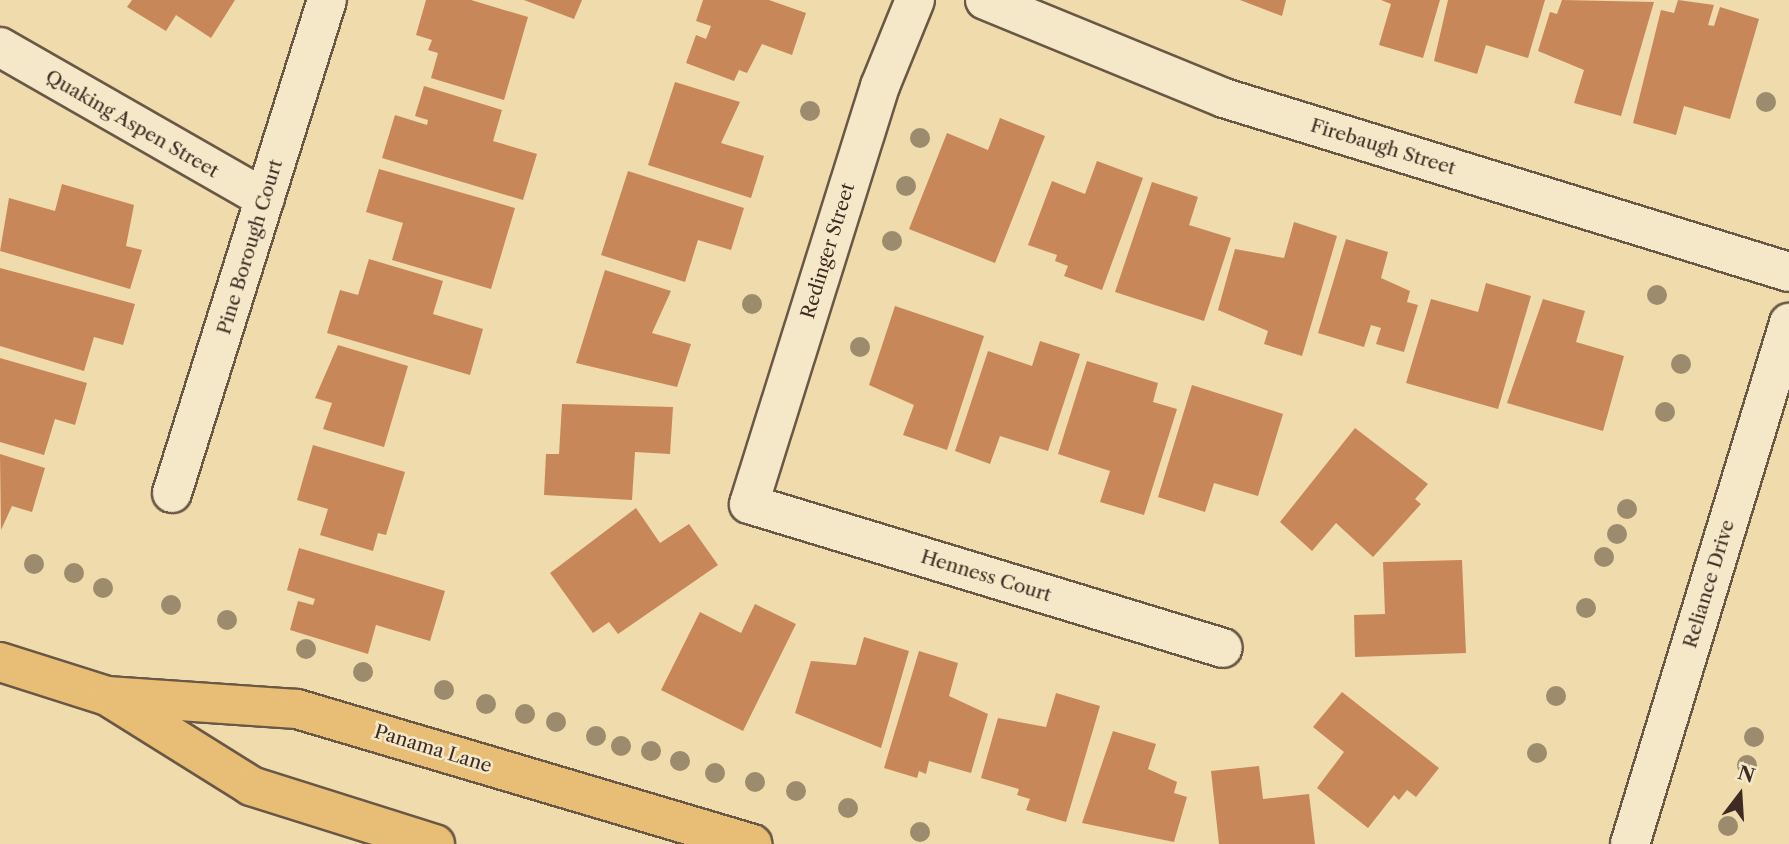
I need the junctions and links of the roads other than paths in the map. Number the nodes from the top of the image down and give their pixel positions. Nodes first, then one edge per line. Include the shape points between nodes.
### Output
1 (327, 0) edge
2 (915, 0) edge
3 (985, 0) edge
4 (0, 47) edge
5 (265, 199) junction
6 (1789, 272) edge
7 (1789, 323) edge
8 (172, 493) dead end
9 (749, 504) joint
10 (1223, 648) dead end
11 (0, 662) edge
12 (107, 696) junction
13 (435, 844) edge
14 (752, 844) edge
15 (1630, 844) edge

1 - 5 street, Pine Borough Court
2 - 9 street, Redinger Street via 880,86
3 - 6 street, Firebaugh Street via 1224,98
4 - 5 street, Quaking Aspen Street
5 - 8 street, Pine Borough Court
7 - 15 street, Reliance Drive
9 - 10 street, Henness Court
11 - 12 main road, Panama Lane
12 - 13 main road, Panama Lane via 251,786
12 - 14 main road, Panama Lane via 297,709

